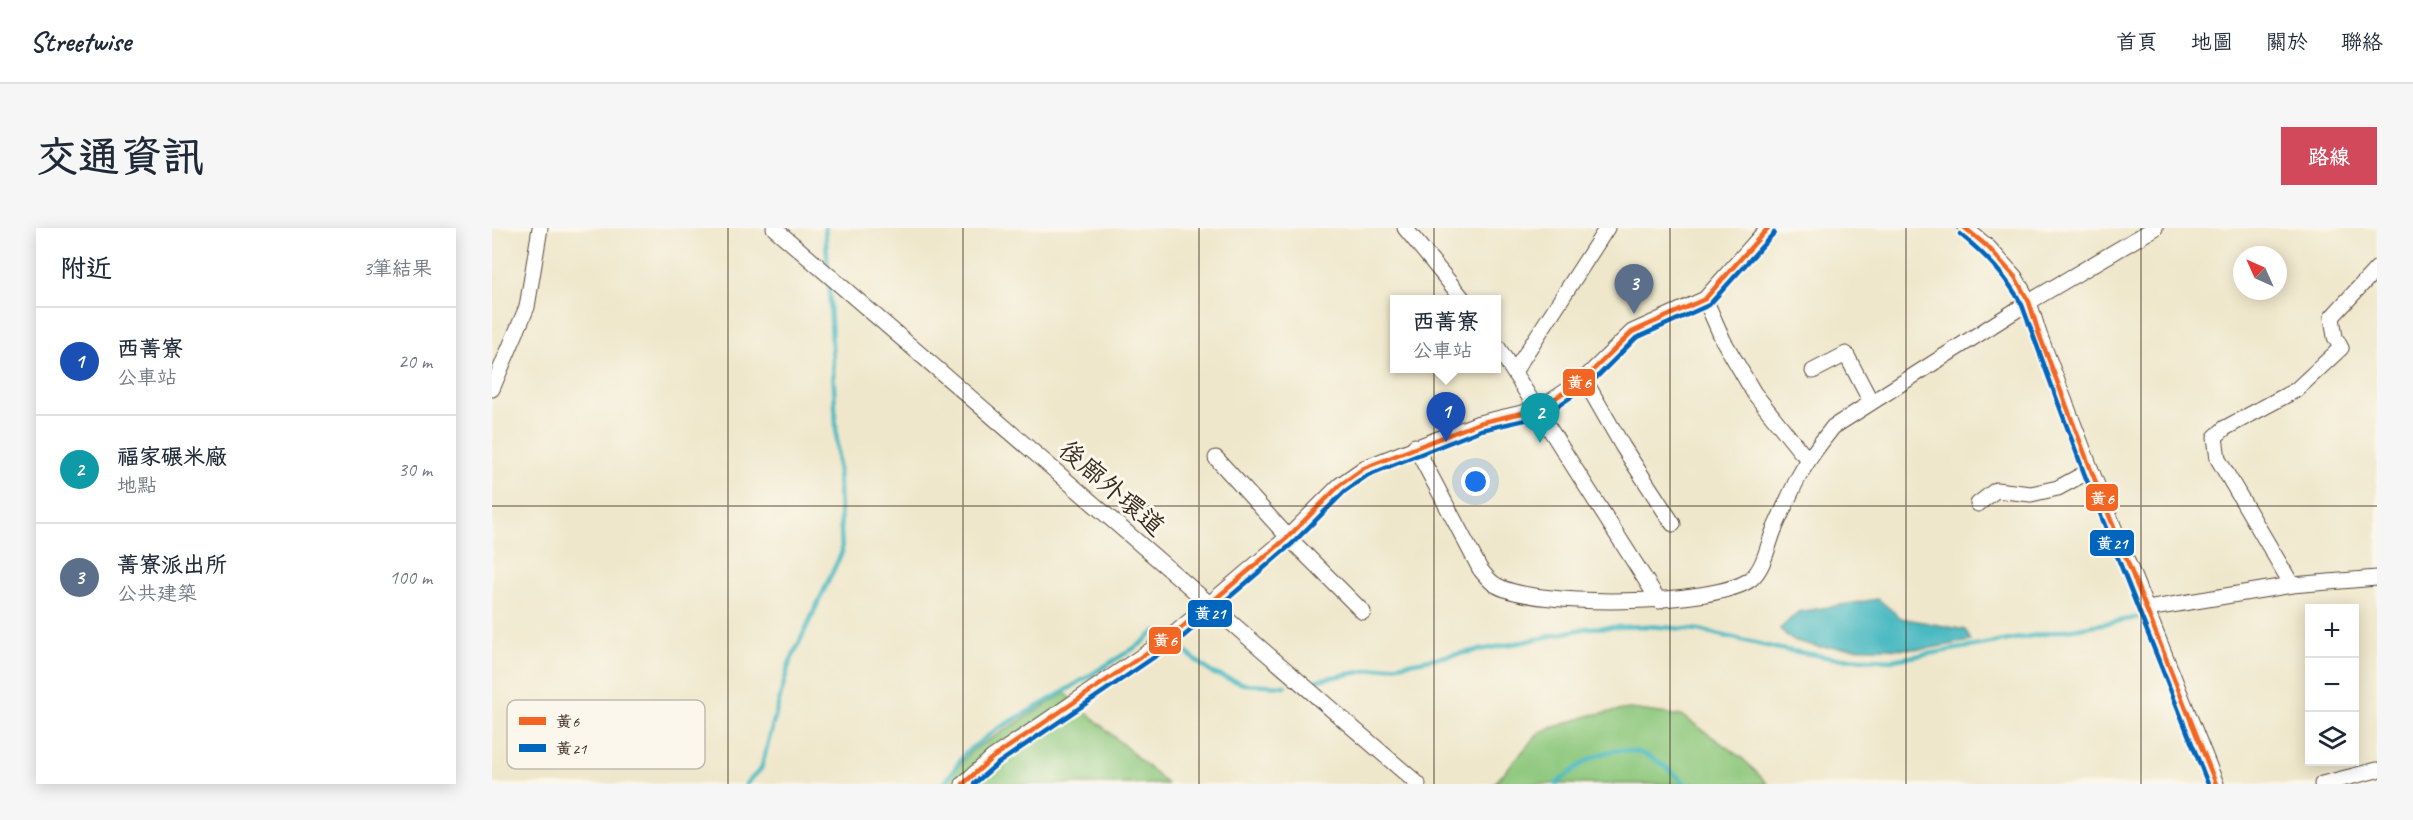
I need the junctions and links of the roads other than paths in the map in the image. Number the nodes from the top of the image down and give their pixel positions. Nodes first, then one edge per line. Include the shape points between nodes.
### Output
1 (540, 228) edge
2 (774, 228) edge
3 (1406, 228) edge
4 (1607, 228) edge
5 (1768, 228) edge
6 (1965, 228) edge
7 (2155, 228) edge
8 (2377, 268) edge
9 (1459, 295) edge
10 (1705, 299) junction
11 (2029, 302) junction
12 (1501, 351) edge
13 (1813, 371) dead end
14 (1514, 372) junction
15 (1584, 379) junction
16 (492, 389) edge
17 (1871, 402) junction
18 (1539, 409) junction
19 (1415, 446) junction
20 (1809, 457) junction
21 (1216, 458) dead end
22 (2091, 470) junction
23 (1978, 504) dead end
24 (1672, 524) dead end
25 (1288, 537) junction
26 (2377, 578) edge
27 (2292, 585) junction
28 (1659, 601) junction
29 (1211, 604) junction
30 (2147, 609) junction
31 (1364, 612) dead end
32 (2377, 770) edge
33 (963, 784) edge
34 (1418, 784) edge
35 (2216, 784) edge
36 (2322, 784) edge

1 - 16 street via 527,307
2 - 29 street, 後廍外環道
3 - 9 street
4 - 14 street
5 - 10 street
6 - 11 street via 1988,246 2015,277
7 - 11 street
8 - 27 street via 2332,317 2341,348 2296,390 2214,437 2218,459
10 - 15 street via 1632,332
10 - 20 street via 1754,393
11 - 17 street
11 - 22 street
12 - 14 street
13 - 17 street via 1846,354
14 - 18 street
15 - 18 street
15 - 24 street
17 - 20 street via 1833,427
18 - 19 street via 1479,423
18 - 28 street
19 - 25 street via 1364,468 1340,485
19 - 28 street via 1480,569 1495,585 1517,593 1577,601
20 - 28 street via 1753,577 1740,586
21 - 25 street
22 - 23 street via 2058,488 2031,495 1996,490
22 - 30 street
25 - 29 street
25 - 31 street
26 - 27 street
27 - 30 street
29 - 33 street via 1173,635 992,758
29 - 34 street, 後廍外環道
30 - 35 street
32 - 36 street

